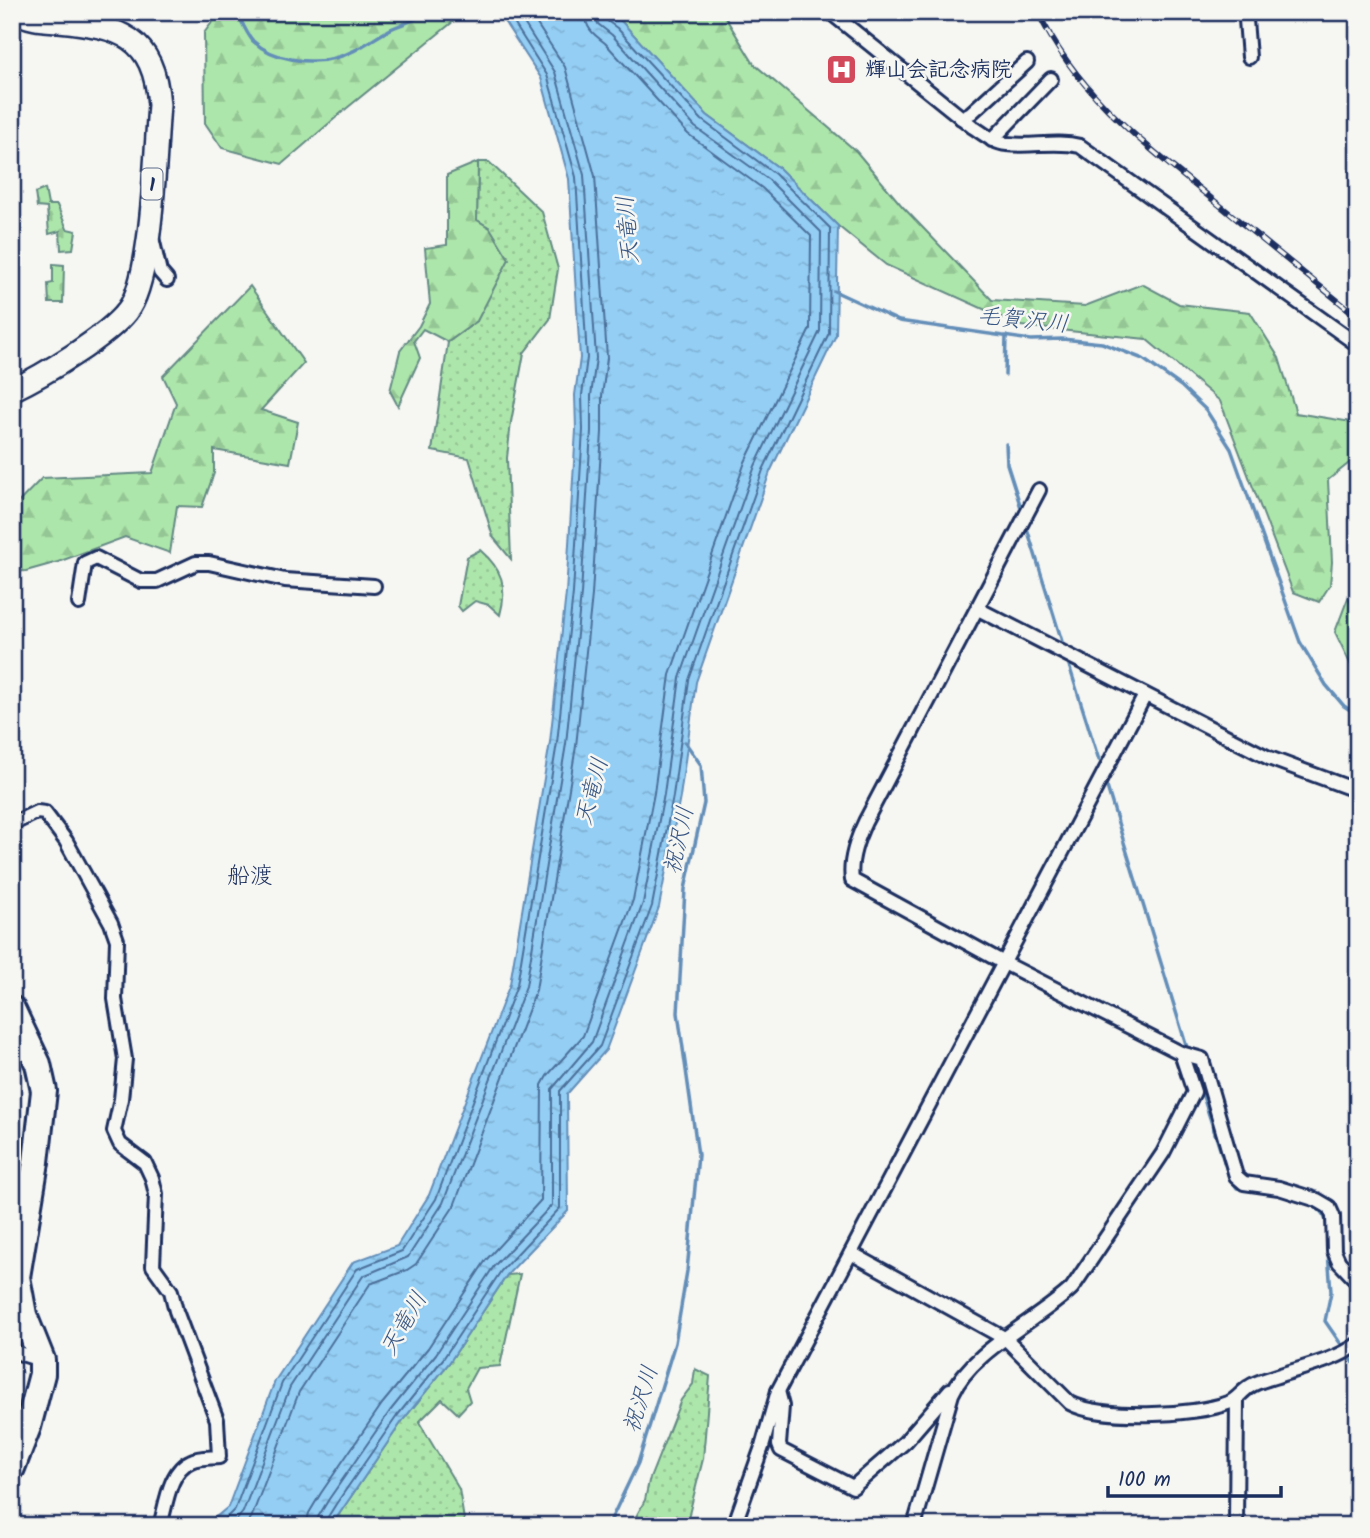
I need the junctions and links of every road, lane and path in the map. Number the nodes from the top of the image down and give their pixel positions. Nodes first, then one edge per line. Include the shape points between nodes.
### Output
1 (17, 12) edge
2 (830, 12) edge
3 (1249, 12) edge
4 (1249, 57) dead end
5 (1027, 62) dead end
6 (1051, 79) dead end
7 (961, 118) junction
8 (992, 140) junction
9 (148, 238) junction
10 (167, 281) dead end
11 (1358, 345) edge
12 (12, 390) edge
13 (1039, 490) dead end
14 (374, 586) dead end
15 (79, 603) dead end
16 (978, 609) junction
17 (1145, 695) junction
18 (1358, 791) edge
19 (12, 824) edge
20 (1004, 963) junction
21 (12, 1009) edge
22 (1189, 1055) junction
23 (851, 1253) junction
24 (1358, 1282) edge
25 (1006, 1339) junction
26 (1350, 1349) edge
27 (12, 1351) edge
28 (40, 1355) junction
29 (957, 1382) junction
30 (778, 1391) junction
31 (1237, 1398) junction
32 (12, 1468) edge
33 (160, 1526) edge
34 (734, 1526) edge
35 (914, 1526) edge
36 (1236, 1526) edge

1 - 9 main road, 1 via 116,31 130,39 148,61 159,105
2 - 7 street
3 - 4 street
5 - 7 street
6 - 8 street
7 - 8 street
8 - 11 street via 1080,146
9 - 10 street
9 - 12 main road, 1 via 142,277 128,311 101,335
13 - 16 street
14 - 15 street via 285,580 209,563 196,563 157,581 141,581 96,558 85,563
16 - 17 street
16 - 20 street via 859,834 851,874 856,883
17 - 18 street via 1269,758
17 - 20 street
19 - 33 street via 45,813 66,841 117,940 115,999 125,1059 114,1131 120,1144 145,1163 152,1178 156,1194 153,1266 171,1291 217,1420 219,1457 191,1461 181,1468 172,1482
20 - 22 street
20 - 23 street
21 - 28 highway via 43,1078 17,1277 24,1315
22 - 24 street via 1202,1059 1236,1176 1244,1183 1279,1188 1329,1207 1334,1251
22 - 25 street via 1194,1092 1163,1153 1072,1288
23 - 25 street
23 - 30 street
25 - 29 street
25 - 31 street via 1070,1404 1083,1410 1175,1413
26 - 31 street via 1249,1386
27 - 28 street
28 - 32 highway via 42,1379
29 - 30 street via 905,1442 853,1487 781,1450
29 - 35 street
30 - 34 street
31 - 36 street

